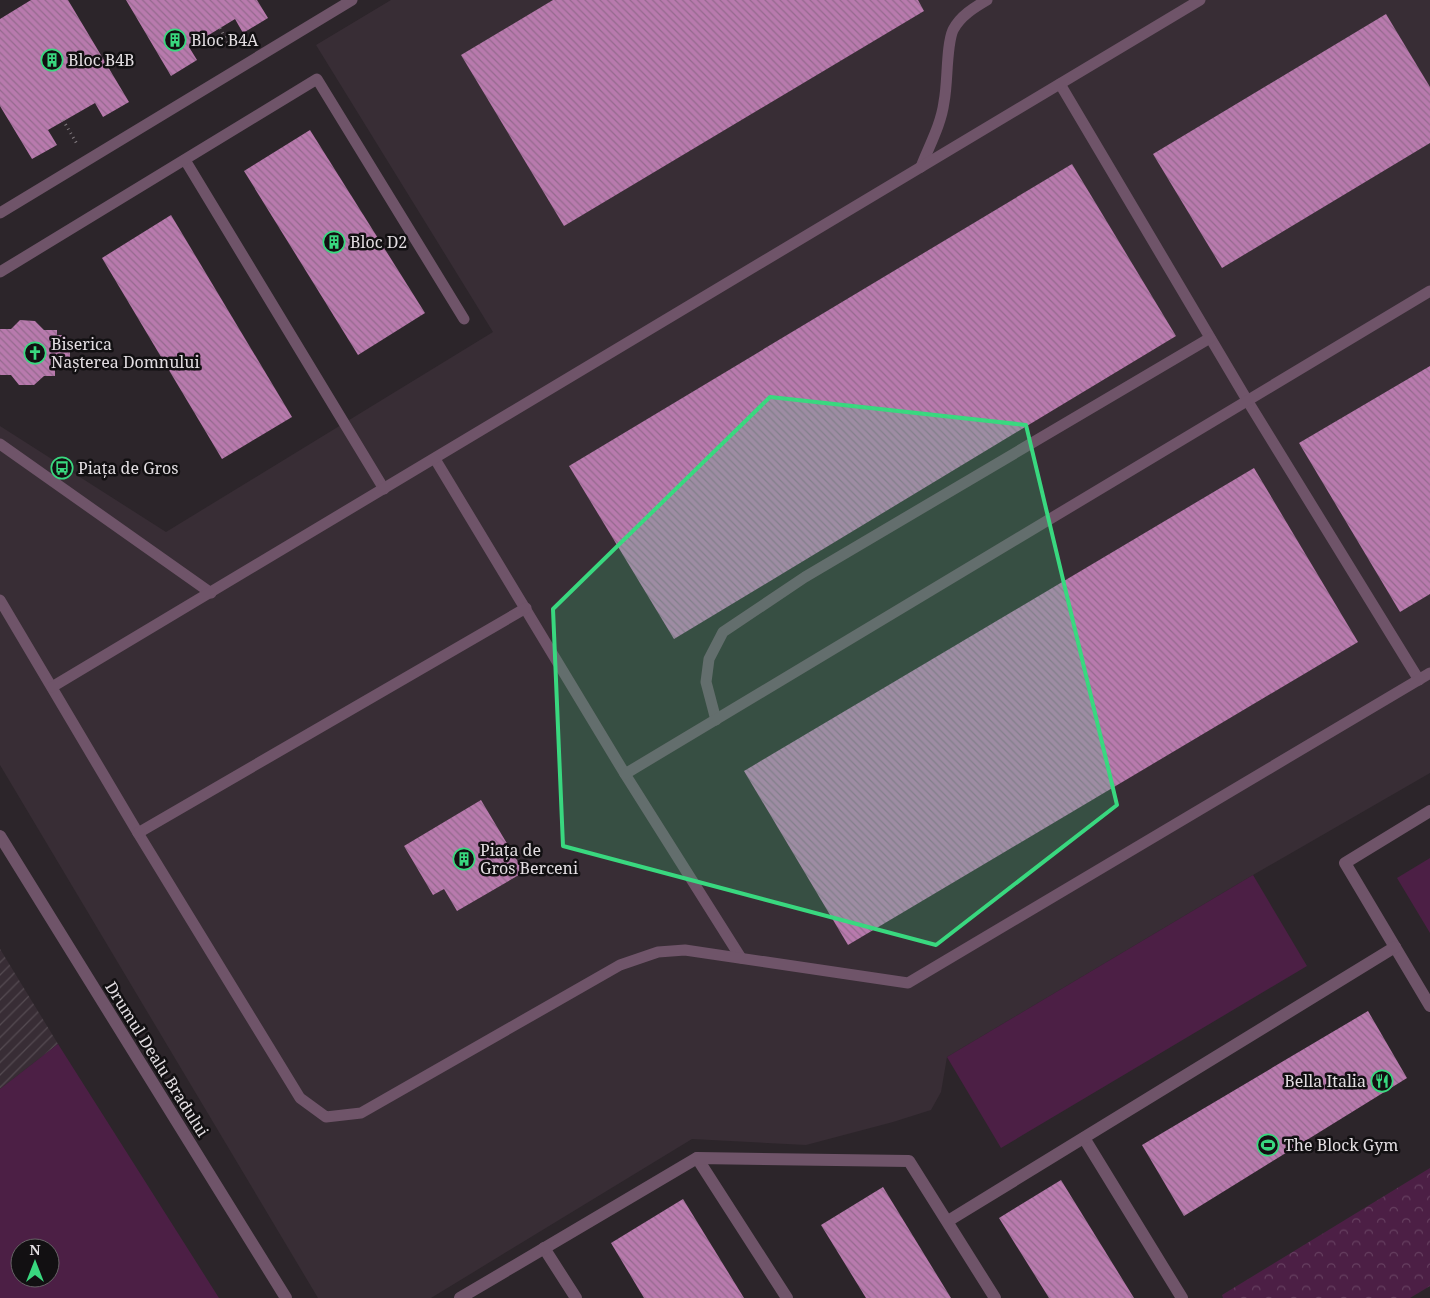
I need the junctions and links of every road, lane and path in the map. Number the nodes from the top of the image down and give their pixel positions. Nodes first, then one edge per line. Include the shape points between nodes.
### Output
1 (352, 0) edge
2 (987, 0) edge
3 (1200, 0) edge
4 (1060, 84) junction
5 (63, 120) dead end
6 (87, 159) junction
7 (185, 160) junction
8 (921, 167) junction
9 (0, 213) edge
10 (0, 272) edge
11 (1430, 290) edge
12 (464, 319) dead end
13 (1210, 338) junction
14 (1247, 400) junction
15 (0, 444) edge
16 (435, 458) junction
17 (384, 489) junction
18 (211, 593) junction
19 (0, 600) edge
20 (526, 608) junction
21 (1430, 673) edge
22 (1419, 680) junction
23 (52, 687) junction
24 (716, 720) junction
25 (625, 774) junction
26 (1430, 811) edge
27 (138, 833) junction
28 (0, 836) edge
29 (1395, 947) junction
30 (741, 958) junction
31 (1430, 1006) edge
32 (1084, 1138) junction
33 (696, 1158) junction
34 (948, 1221) junction
35 (544, 1248) junction
36 (286, 1298) edge
37 (460, 1298) edge
38 (576, 1298) edge
39 (787, 1298) edge
40 (995, 1298) edge
41 (1182, 1298) edge

1 - 6 lane
2 - 8 lane via 968,13 953,31 943,110
3 - 4 lane
4 - 8 lane
4 - 13 lane
5 - 6 path
6 - 9 lane
7 - 10 lane
7 - 12 lane via 317,79
7 - 17 lane
8 - 16 lane
11 - 14 lane
13 - 14 lane
13 - 24 lane via 805,577 723,632 708,659 706,682
14 - 22 lane
14 - 24 lane
15 - 18 lane
16 - 17 lane
16 - 20 lane
17 - 18 lane
18 - 23 lane
19 - 23 lane
20 - 25 lane
20 - 27 lane
21 - 22 lane
22 - 30 lane via 908,983
23 - 27 lane
24 - 25 lane
25 - 30 lane
26 - 29 street via 1345,863
27 - 30 lane via 300,1098 326,1117 361,1113 620,965 658,952 685,950
28 - 36 street, Drumul Dealu Bradului
29 - 31 street
29 - 32 street
32 - 34 street
32 - 41 street
33 - 34 street via 909,1161
33 - 35 street
33 - 39 street
34 - 40 street
35 - 37 street
35 - 38 street

